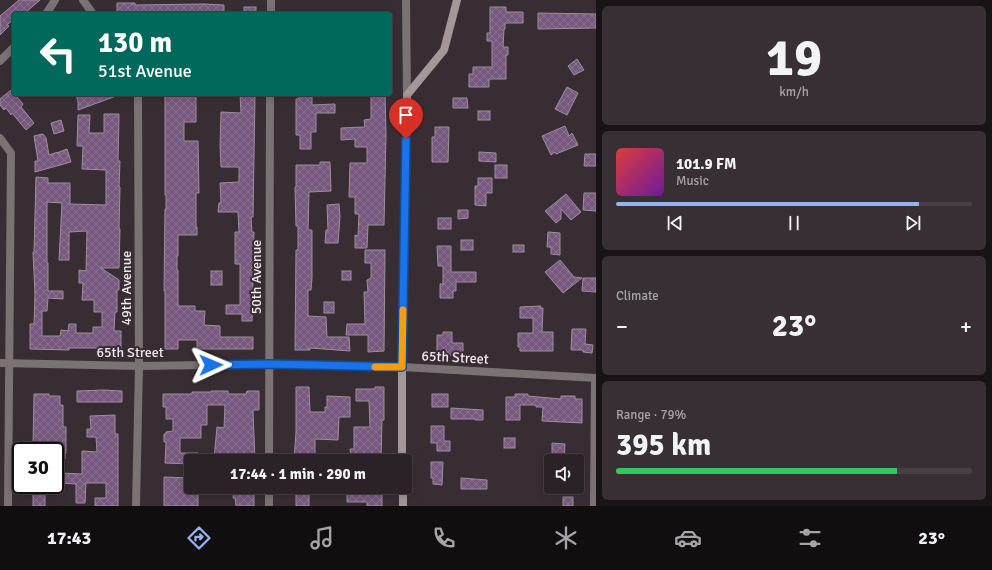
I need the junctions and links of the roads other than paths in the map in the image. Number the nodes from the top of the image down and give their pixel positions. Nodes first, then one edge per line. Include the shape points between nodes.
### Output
1 (56, 0) edge
2 (83, 0) edge
3 (271, 0) edge
4 (406, 0) edge
5 (457, 0) edge
6 (47, 12) edge
7 (92, 12) edge
8 (271, 12) edge
9 (12, 49) edge
10 (0, 61) edge
11 (407, 95) junction
12 (138, 96) edge
13 (270, 96) edge
14 (0, 138) edge
15 (4, 363) edge
16 (269, 364) junction
17 (139, 366) junction
18 (402, 367) junction
19 (595, 378) edge
20 (269, 454) edge
21 (402, 454) edge
22 (269, 494) edge
23 (402, 494) edge
24 (8, 506) edge
25 (136, 506) edge
26 (269, 506) edge
27 (403, 506) edge
28 (594, 506) edge

1 - 6 street
2 - 7 street
3 - 8 street
4 - 11 street
5 - 11 street via 444,50
9 - 10 street
11 - 18 street
12 - 17 street, 49th Avenue
13 - 16 street, 50th Avenue
14 - 15 street via 11,153
15 - 17 street, 65th Street
15 - 24 street
16 - 17 street, 65th Street
16 - 18 street, 65th Street
16 - 20 street, 50th Avenue
17 - 25 street, 49th Avenue
18 - 19 street, 65th Street
18 - 21 street
19 - 28 street
22 - 26 street
23 - 27 street

